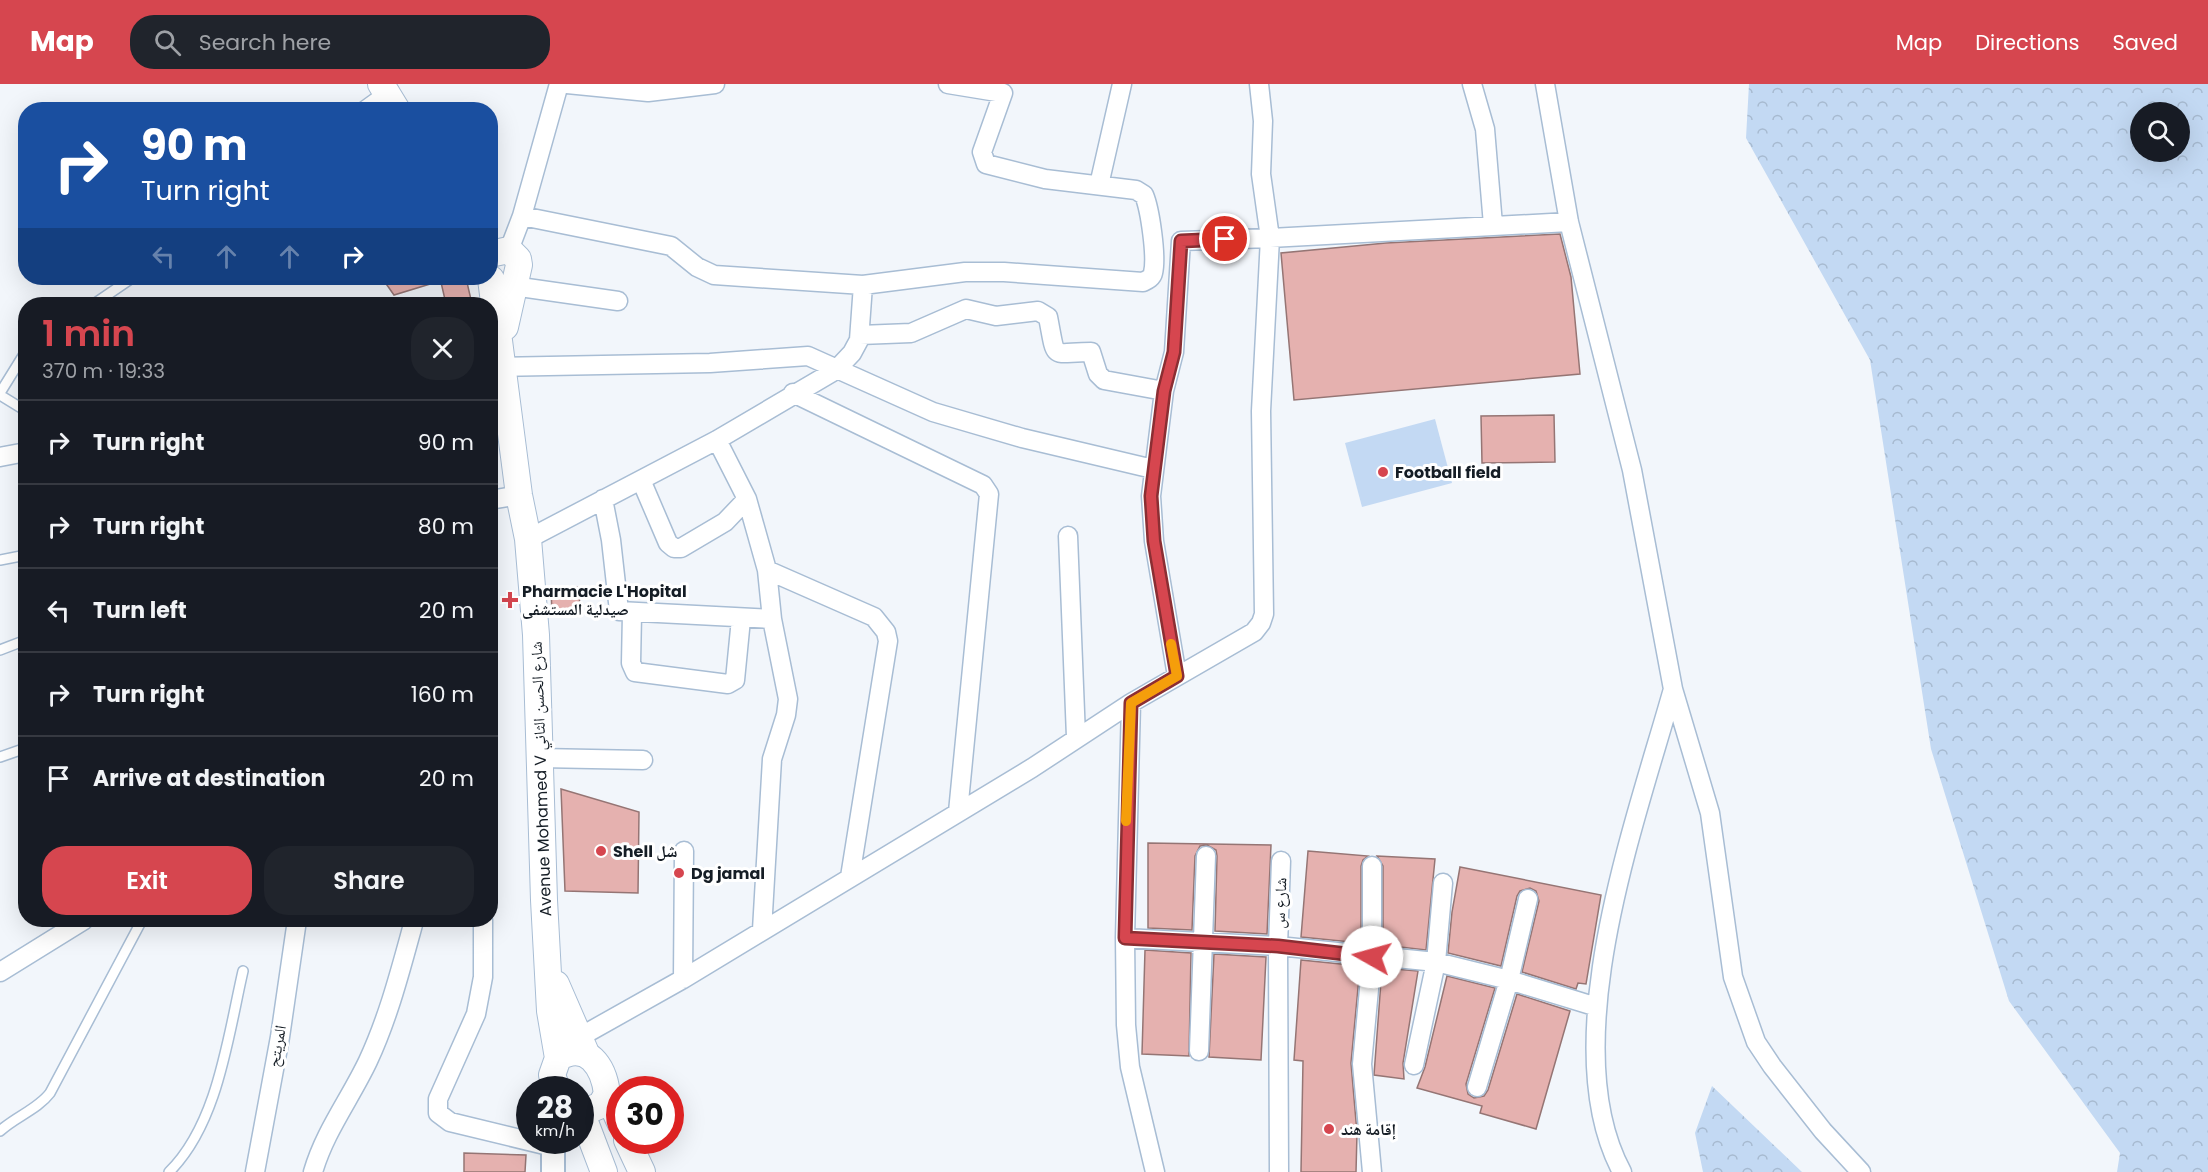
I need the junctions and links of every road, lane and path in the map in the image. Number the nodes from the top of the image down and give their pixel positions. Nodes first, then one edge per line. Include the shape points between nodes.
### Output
1 (559, 84) edge
2 (567, 84) edge
3 (715, 84) edge
4 (948, 84) edge
5 (1122, 84) edge
6 (1259, 84) edge
7 (1472, 84) edge
8 (1545, 84) edge
9 (1004, 88) edge
10 (388, 95) edge
11 (374, 102) edge
12 (1099, 185) junction
13 (522, 216) junction
14 (1569, 222) junction
15 (1493, 225) junction
16 (1270, 238) junction
17 (499, 247) edge
18 (502, 280) edge
19 (122, 285) edge
20 (863, 285) junction
21 (104, 297) edge
22 (618, 301) dead end
23 (860, 335) junction
24 (498, 359) edge
25 (18, 364) edge
26 (836, 370) junction
27 (1164, 391) junction
28 (793, 393) junction
29 (0, 394) edge
30 (18, 406) edge
31 (717, 440) junction
32 (18, 454) edge
33 (0, 457) edge
34 (1153, 469) junction
35 (640, 480) junction
36 (519, 495) junction
37 (498, 499) edge
38 (603, 499) junction
39 (747, 499) junction
40 (1068, 536) dead end
41 (528, 539) junction
42 (18, 557) edge
43 (0, 560) edge
44 (767, 570) junction
45 (632, 614) junction
46 (741, 619) junction
47 (772, 619) junction
48 (18, 643) edge
49 (0, 650) edge
50 (1177, 676) junction
51 (1672, 689) junction
52 (1131, 703) junction
53 (1076, 737) junction
54 (18, 751) edge
55 (0, 757) edge
56 (540, 758) junction
57 (643, 760) dead end
58 (958, 812) junction
59 (684, 851) dead end
60 (1206, 856) dead end
61 (1281, 861) dead end
62 (1372, 866) dead end
63 (850, 877) junction
64 (1443, 883) dead end
65 (1528, 899) dead end
66 (73, 927) edge
67 (138, 927) edge
68 (296, 927) edge
69 (412, 927) edge
70 (483, 927) edge
71 (762, 930) junction
72 (1125, 938) junction
73 (1204, 942) junction
74 (1278, 946) junction
75 (1372, 957) junction
76 (1436, 962) junction
77 (548, 964) junction
78 (243, 971) dead end
79 (0, 972) edge
80 (683, 979) junction
81 (1509, 980) junction
82 (1597, 1007) junction
83 (582, 1046) junction
84 (1199, 1051) dead end
85 (1414, 1065) dead end
86 (555, 1076) edge
87 (556, 1076) edge
88 (1477, 1087) dead end
89 (606, 1088) edge
90 (606, 1097) edge
91 (594, 1108) edge
92 (0, 1131) edge
93 (516, 1135) edge
94 (594, 1147) edge
95 (554, 1154) edge
96 (634, 1154) edge
97 (169, 1172) edge
98 (255, 1172) edge
99 (313, 1172) edge
100 (553, 1172) edge
101 (604, 1172) edge
102 (642, 1172) edge
103 (1155, 1172) edge
104 (1279, 1172) edge
105 (1372, 1172) edge
106 (1622, 1172) edge
107 (1861, 1172) edge

1 - 13 street
2 - 3 street via 648,92
4 - 9 street
5 - 12 street
6 - 16 street via 1263,121 1261,174
7 - 15 street via 1485,129
8 - 14 street
9 - 12 street via 982,152 986,164 1045,179
10 - 11 lane
12 - 20 street via 1136,190 1144,195 1152,245 1153,273 1148,280 974,272
13 - 17 street
13 - 20 street via 670,246 714,275
14 - 15 street
14 - 51 street via 1632,470
15 - 16 street
16 - 27 street via 1181,241 1174,352
16 - 50 street via 1261,411 1264,614 1246,638
17 - 18 main road via 519,265
18 - 22 street
18 - 24 main road, Avenue Mohamed V شارع الحسن الثاني
19 - 21 lane
20 - 23 street
23 - 26 street via 852,353
23 - 27 street via 911,333 963,309 996,316 1038,311 1048,317 1058,353 1063,356 1091,352 1104,380
24 - 26 street via 710,363 800,356 820,360
24 - 36 main road, Avenue Mohamed V شارع الحسن الثاني
25 - 29 lane
26 - 28 street
26 - 34 street via 964,422
27 - 34 street
28 - 31 street
28 - 58 street via 983,485 989,494
29 - 30 lane
31 - 35 street
31 - 39 street
32 - 33 street
34 - 50 street via 1154,541
35 - 38 street
35 - 39 street via 668,543 674,548 681,548 725,522
36 - 37 street
36 - 41 main road, Avenue Mohamed V شارع الحسن الثاني
38 - 41 street
38 - 45 street via 616,604 619,611
39 - 44 street
40 - 53 street
41 - 56 main road, Avenue Mohamed V شارع الحسن الثاني
42 - 43 lane
44 - 47 street
44 - 63 street via 874,617 886,632 888,641
45 - 46 street
45 - 46 street via 634,672 728,684 735,680
46 - 47 street
47 - 71 street via 788,706 772,759
48 - 49 lane
50 - 52 street
51 - 82 street via 1618,889
51 - 107 street via 1710,813 1733,977 1743,1011 1772,1066
52 - 53 street
52 - 72 street
53 - 58 street
54 - 55 lane
56 - 57 street
56 - 77 main road, Avenue Mohamed V شارع الحسن الثاني
58 - 63 street
59 - 80 street
60 - 73 street
61 - 74 street, شارع س
62 - 75 street
63 - 71 street
64 - 76 street
65 - 81 street
66 - 79 street
67 - 92 lane via 50,1093
68 - 98 street, المريتح
69 - 99 street via 386,1019 356,1085 330,1127
70 - 93 street via 483,977 478,1003 467,1038 438,1100 438,1113 450,1122
71 - 80 street
72 - 73 street
72 - 103 street via 1130,1067
73 - 74 street
73 - 84 street
74 - 75 street
74 - 104 street, شارع س
75 - 76 street
75 - 105 street via 1362,1080
76 - 81 street
76 - 85 street
77 - 83 main road, Avenue Mohamed V شارع الحسن الثاني
77 - 86 main road, Avenue Mohamed V شارع الحسن الثاني
78 - 97 lane via 203,1124
80 - 83 street
81 - 82 street
81 - 88 street
82 - 106 street via 1596,1076 1602,1121
83 - 87 main road via 569,1053
83 - 89 main road, Avenue Mohamed V شارع الحسن الثاني via 597,1062
90 - 91 main road
94 - 101 main road
95 - 100 street
96 - 102 main road

